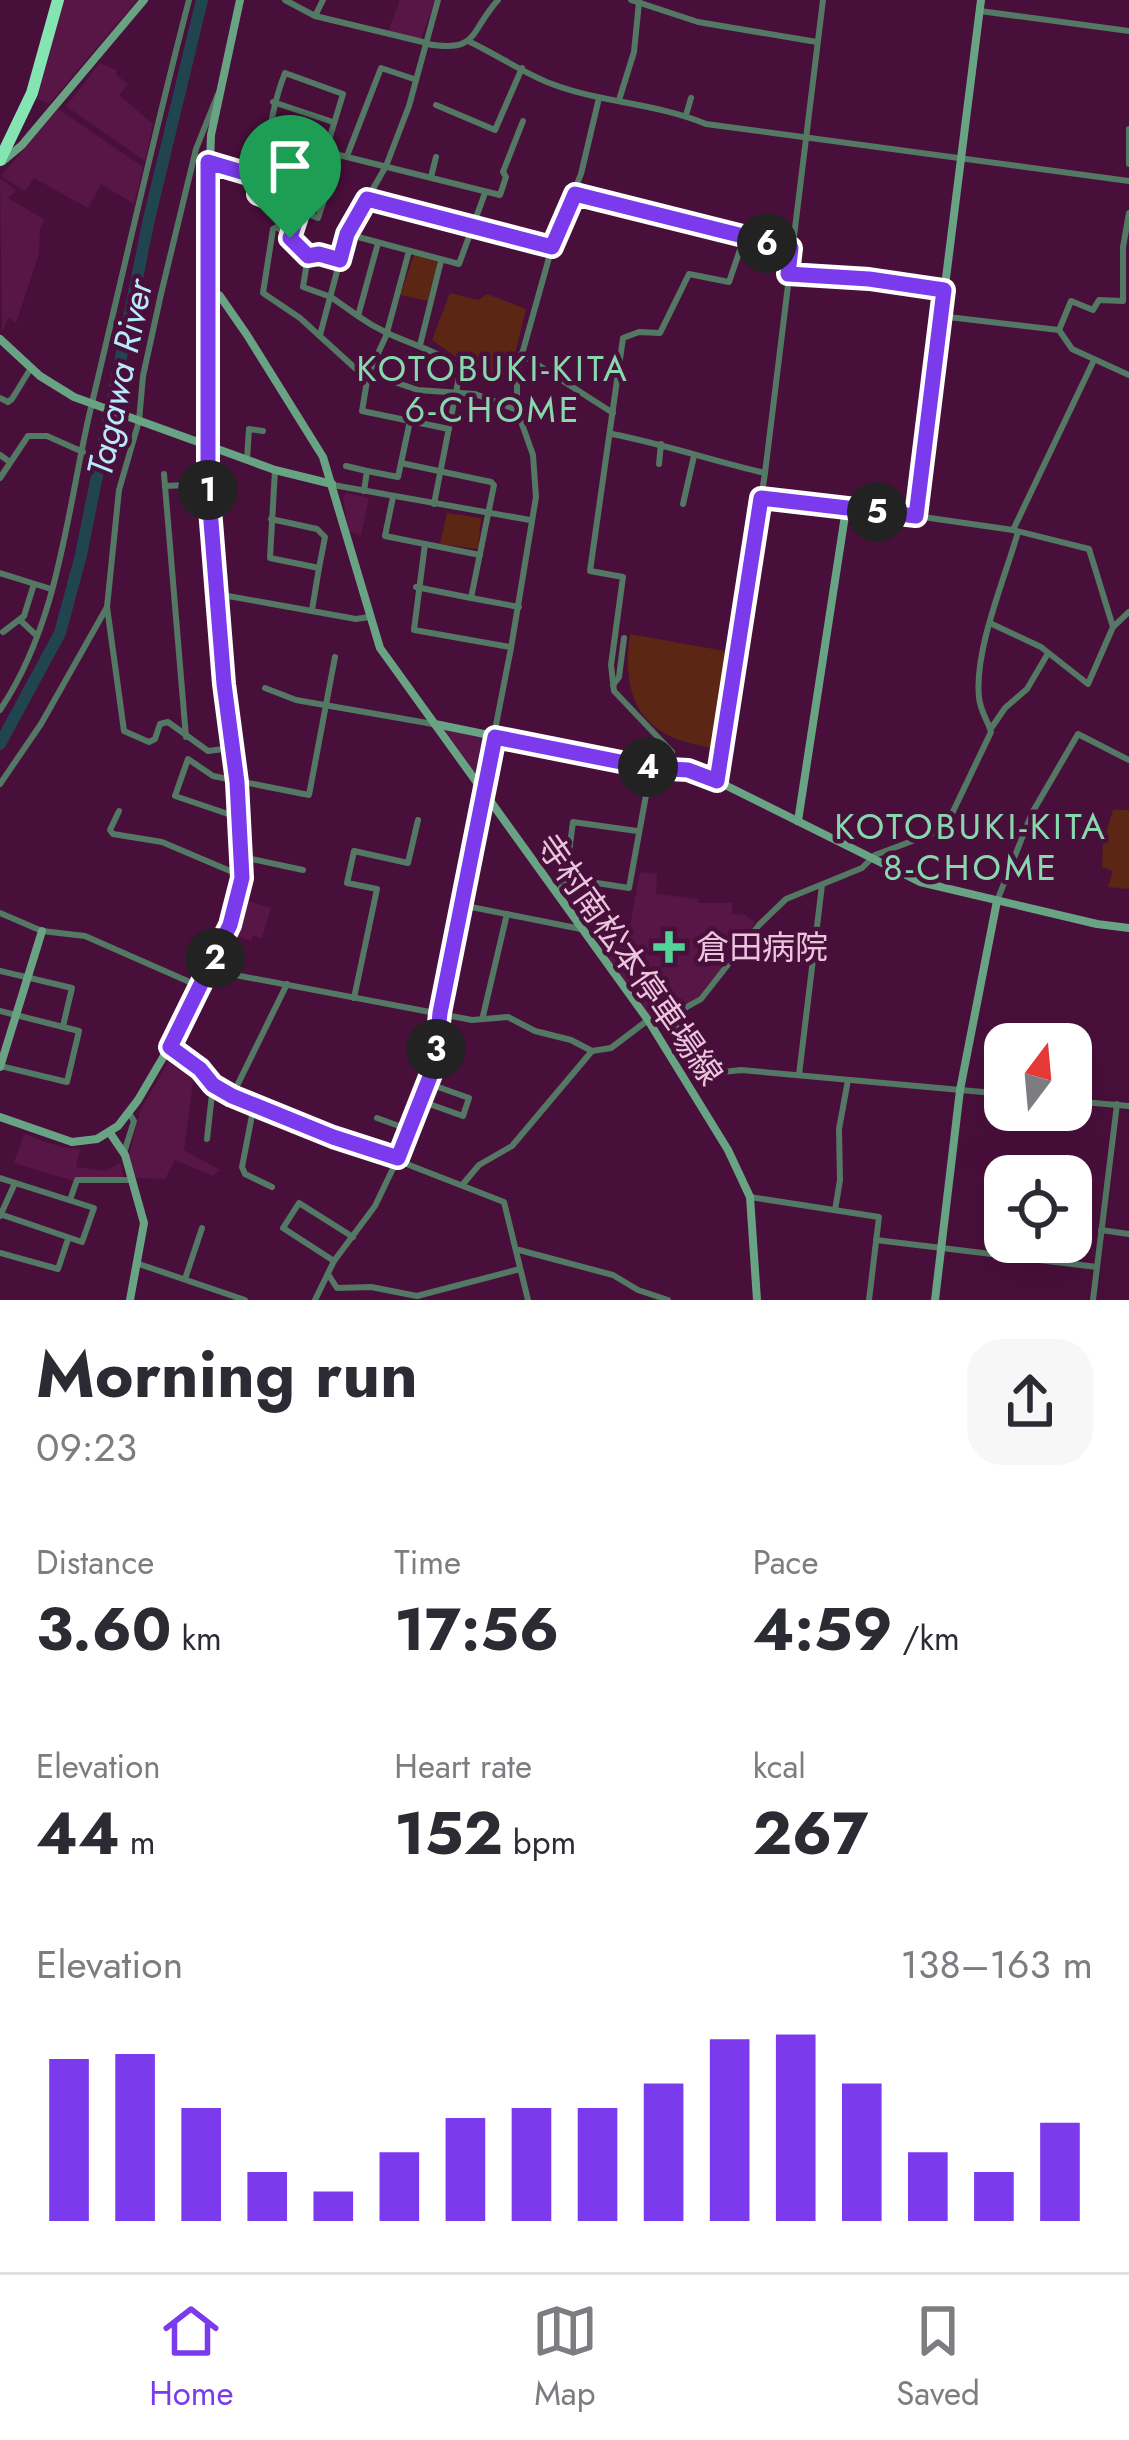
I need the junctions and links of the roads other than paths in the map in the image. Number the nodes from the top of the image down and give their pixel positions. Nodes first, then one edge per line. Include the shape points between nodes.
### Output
1 (58, 0) edge
2 (144, 0) edge
3 (189, 0) edge
4 (240, 0) edge
5 (285, 0) edge
6 (323, 0) edge
7 (437, 0) edge
8 (498, 0) edge
9 (823, 0) edge
10 (635, 1) edge
11 (661, 4) edge
12 (980, 5) edge
13 (315, 16) junction
14 (375, 31) junction
15 (1129, 31) edge
16 (468, 41) junction
17 (818, 42) junction
18 (371, 43) dead end
19 (425, 43) junction
20 (522, 68) junction
21 (413, 80) junction
22 (222, 90) junction
23 (599, 98) junction
24 (691, 98) dead end
25 (619, 100) junction
26 (273, 102) junction
27 (436, 105) dead end
28 (686, 116) junction
29 (334, 122) junction
30 (523, 122) dead end
31 (1129, 129) edge
32 (268, 131) junction
33 (806, 136) junction
34 (326, 150) junction
35 (343, 156) junction
36 (436, 157) dead end
37 (960, 157) junction
38 (0, 162) edge
39 (208, 162) junction
40 (1129, 164) edge
41 (266, 165) junction
42 (386, 166) junction
43 (262, 178) junction
44 (430, 178) junction
45 (1129, 181) edge
46 (330, 185) junction
47 (485, 194) junction
48 (575, 194) junction
49 (367, 199) junction
50 (299, 210) junction
51 (1129, 213) edge
52 (474, 228) junction
53 (347, 234) junction
54 (290, 238) junction
55 (744, 238) junction
56 (378, 242) junction
57 (552, 247) junction
58 (791, 248) junction
59 (409, 251) junction
60 (308, 256) junction
61 (340, 260) junction
62 (442, 260) junction
63 (788, 274) junction
64 (210, 289) junction
65 (944, 290) junction
66 (331, 296) junction
67 (358, 316) junction
68 (940, 316) junction
69 (1058, 330) junction
70 (320, 335) junction
71 (386, 336) junction
72 (0, 339) edge
73 (420, 345) junction
74 (520, 354) junction
75 (1094, 360) junction
76 (32, 368) junction
77 (368, 375) junction
78 (1129, 375) edge
79 (456, 392) junction
80 (0, 398) edge
81 (94, 405) junction
82 (518, 410) junction
83 (614, 413) junction
84 (136, 420) junction
85 (410, 421) junction
86 (449, 429) junction
87 (263, 431) dead end
88 (611, 434) junction
89 (406, 443) junction
90 (661, 443) junction
91 (209, 446) junction
92 (418, 446) dead end
93 (83, 452) junction
94 (0, 455) edge
95 (694, 456) junction
96 (247, 460) junction
97 (10, 462) junction
98 (401, 464) junction
99 (658, 464) dead end
100 (346, 466) dead end
101 (275, 470) junction
102 (368, 471) junction
103 (441, 471) junction
104 (765, 473) junction
105 (164, 474) dead end
106 (0, 478) edge
107 (208, 484) junction
108 (333, 485) junction
109 (165, 486) junction
110 (364, 491) junction
111 (393, 497) junction
112 (761, 498) junction
113 (434, 504) junction
114 (683, 504) dead end
115 (845, 509) junction
116 (488, 513) junction
117 (916, 516) junction
118 (271, 519) junction
119 (532, 520) junction
120 (1016, 531) junction
121 (424, 544) junction
122 (480, 555) junction
123 (319, 568) junction
124 (0, 573) edge
125 (34, 584) junction
126 (416, 587) junction
127 (51, 589) junction
128 (217, 594) junction
129 (471, 598) junction
130 (106, 607) junction
131 (519, 607) junction
132 (312, 610) junction
133 (1129, 612) edge
134 (369, 617) junction
135 (20, 620) junction
136 (992, 624) junction
137 (1113, 627) junction
138 (3, 632) dead end
139 (37, 636) junction
140 (624, 638) dead end
141 (512, 647) junction
142 (1047, 653) junction
143 (336, 657) dead end
144 (613, 685) junction
145 (266, 688) dead end
146 (326, 705) junction
147 (0, 710) edge
148 (433, 724) junction
149 (992, 728) junction
150 (186, 737) junction
151 (495, 737) junction
152 (232, 748) junction
153 (1129, 760) edge
154 (651, 768) junction
155 (670, 768) junction
156 (717, 781) junction
157 (237, 782) junction
158 (0, 784) edge
159 (484, 792) junction
160 (119, 811) dead end
161 (240, 818) junction
162 (418, 820) dead end
163 (798, 821) junction
164 (637, 831) junction
165 (242, 857) junction
166 (872, 859) junction
167 (303, 870) dead end
168 (242, 876) junction
169 (565, 878) junction
170 (822, 885) junction
171 (556, 893) junction
172 (997, 901) junction
173 (461, 905) junction
174 (0, 913) edge
175 (507, 914) junction
176 (1129, 928) edge
177 (583, 929) junction
178 (42, 931) junction
179 (209, 970) junction
180 (0, 971) edge
181 (29, 978) junction
182 (286, 984) junction
183 (201, 987) junction
184 (354, 998) junction
185 (0, 1011) edge
186 (440, 1013) junction
187 (18, 1016) junction
188 (483, 1016) junction
189 (648, 1020) junction
190 (63, 1026) junction
191 (170, 1047) junction
192 (592, 1051) junction
193 (0, 1066) edge
194 (799, 1075) junction
195 (848, 1080) junction
196 (427, 1083) junction
197 (213, 1085) junction
198 (960, 1090) junction
199 (984, 1092) edge
200 (232, 1096) junction
201 (421, 1101) junction
202 (1092, 1102) edge
203 (1117, 1104) junction
204 (254, 1105) junction
205 (1129, 1106) edge
206 (129, 1113) junction
207 (0, 1117) edge
208 (377, 1118) dead end
209 (410, 1130) junction
210 (110, 1133) junction
211 (207, 1138) dead end
212 (124, 1153) junction
213 (398, 1158) junction
214 (0, 1178) edge
215 (130, 1180) junction
216 (15, 1183) junction
217 (463, 1184) junction
218 (272, 1186) dead end
219 (750, 1197) junction
220 (70, 1200) junction
221 (835, 1210) junction
222 (0, 1215) edge
223 (202, 1228) dead end
224 (1101, 1230) junction
225 (1129, 1234) edge
226 (352, 1237) junction
227 (69, 1238) junction
228 (876, 1240) junction
229 (941, 1247) junction
230 (517, 1250) junction
231 (0, 1253) edge
232 (334, 1262) junction
233 (136, 1263) junction
234 (1097, 1267) junction
235 (520, 1269) junction
236 (328, 1274) junction
237 (185, 1279) junction
238 (416, 1298) edge
239 (130, 1300) edge
240 (245, 1300) edge
241 (315, 1300) edge
242 (528, 1300) edge
243 (668, 1300) edge
244 (757, 1300) edge
245 (869, 1300) edge
246 (935, 1300) edge
247 (1093, 1300) edge

1 - 38 highway via 32,93
2 - 38 main road
3 - 81 street
4 - 22 main road
5 - 13 street
6 - 13 street
7 - 19 street
8 - 16 street
9 - 17 street
10 - 11 street
10 - 25 street via 634,52
11 - 17 street via 698,22
12 - 15 street
12 - 37 main road
13 - 14 street
14 - 18 street
14 - 19 street
16 - 19 street
16 - 20 street
17 - 33 street
19 - 21 street
20 - 23 street
20 - 27 street via 495,130
21 - 35 street via 381,68
21 - 42 street
22 - 39 main road
22 - 84 street via 196,149
23 - 25 street
23 - 48 street
24 - 28 street
25 - 28 street
26 - 29 street
26 - 29 street via 285,73 343,94
26 - 32 street
28 - 33 street
29 - 34 street
30 - 47 street via 502,193
31 - 40 street
32 - 34 street
32 - 41 street
33 - 37 street
33 - 58 street
34 - 35 street
35 - 42 street
35 - 46 street
36 - 44 street
37 - 45 street
37 - 65 main road
39 - 43 street
39 - 64 main road
41 - 43 street
41 - 46 street
42 - 44 street
42 - 49 street
43 - 50 street via 258,194
44 - 47 street
46 - 50 street via 318,218
47 - 52 street
48 - 55 street
48 - 57 street
49 - 52 street
49 - 53 street
50 - 54 street
51 - 69 street via 1123,301 1099,300 1093,310 1071,301
52 - 57 street
52 - 62 street via 463,261
53 - 56 street
53 - 61 street
54 - 60 street
54 - 70 street via 273,230 263,293
55 - 58 street
55 - 83 street via 729,283 689,274 660,333 623,338
56 - 59 street
56 - 67 street
57 - 74 street
58 - 63 street
59 - 62 street
59 - 71 street
60 - 61 street
60 - 66 street via 303,287
61 - 66 street
62 - 73 street
63 - 65 street
63 - 104 street
64 - 91 main road
64 - 108 main road, 寺村南松本停車場線 via 304,424
65 - 68 main road
66 - 67 street
66 - 70 street
67 - 71 street
68 - 69 street
68 - 117 main road
69 - 75 street
70 - 77 street
71 - 73 street
71 - 77 street
72 - 76 main road
73 - 79 street via 461,367
74 - 82 street
74 - 83 street
75 - 78 street
75 - 120 street
76 - 80 street via 12,399
76 - 81 main road
77 - 79 street
77 - 85 street via 362,411
79 - 82 street
79 - 86 street
81 - 84 main road
81 - 93 street
82 - 119 street via 536,467
83 - 88 street
84 - 91 main road
84 - 130 street
85 - 86 street
85 - 89 street
86 - 103 street
87 - 96 street via 249,429
88 - 90 street
88 - 144 street via 590,571 622,577
89 - 92 street
89 - 98 street
90 - 95 street
90 - 99 street
91 - 96 main road
91 - 107 main road
93 - 97 street via 28,436
93 - 127 street
94 - 97 street
95 - 104 street
95 - 114 street
96 - 101 main road
97 - 106 street
98 - 102 street via 398,477
98 - 103 street
100 - 102 street
101 - 108 main road
101 - 118 street
102 - 110 street
103 - 113 street
103 - 116 street via 491,482
104 - 112 street
105 - 109 street
107 - 109 street
107 - 128 main road
108 - 110 street
108 - 134 main road, 寺村南松本停車場線
109 - 150 street
110 - 111 street
111 - 113 street
111 - 121 street via 385,536
112 - 115 street
112 - 156 street
113 - 116 street
115 - 117 main road
115 - 163 main road
116 - 119 street
116 - 122 street
117 - 120 street
118 - 123 street via 270,558
118 - 123 street via 325,537
119 - 131 street
120 - 136 street
120 - 137 street via 1090,549
121 - 122 street
121 - 126 street
122 - 129 street
123 - 132 street
124 - 125 street
125 - 127 street
125 - 135 street
126 - 129 street
126 - 141 street via 413,630
127 - 139 street
128 - 132 street
128 - 152 main road
129 - 131 street
130 - 150 street via 124,731 149,742 168,722
130 - 158 street
131 - 141 street
132 - 134 street
133 - 137 street
134 - 148 main road, 寺村南松本停車場線 via 380,648
135 - 138 street
135 - 139 street
136 - 142 street
136 - 149 street via 977,676
137 - 142 street via 1088,684
139 - 147 street
140 - 144 street
141 - 151 street
142 - 149 street
143 - 146 street
144 - 155 street via 671,752
145 - 146 street
146 - 148 street
146 - 157 street via 309,795
148 - 151 main road
148 - 159 main road, 寺村南松本停車場線
149 - 166 street via 948,822
150 - 152 street via 208,751
151 - 154 main road
151 - 159 street
152 - 157 main road
153 - 172 street via 1078,734 1032,813
154 - 155 main road
154 - 164 street
155 - 156 main road
156 - 163 main road
157 - 161 main road
157 - 161 street via 188,759 175,796
159 - 171 main road, 寺村南松本停車場線
159 - 173 street
160 - 168 street via 113,834 162,842
161 - 165 main road
162 - 184 street via 408,862 354,851 347,883 376,889
163 - 166 main road
164 - 169 street via 573,822
164 - 169 street via 629,888
165 - 167 street
165 - 168 main road
166 - 170 street
166 - 172 main road via 920,882
168 - 179 main road
169 - 171 street
170 - 194 street
170 - 194 street via 785,899 701,999 669,1016 723,1072
171 - 177 main road, 寺村南松本停車場線
172 - 176 main road
172 - 198 main road
173 - 175 street
173 - 186 street
174 - 178 street
175 - 177 street
175 - 188 street
177 - 189 main road, 寺村南松本停車場線
178 - 181 main road
178 - 183 street via 85,936
179 - 182 street
179 - 183 main road
180 - 181 street
181 - 187 main road
181 - 190 street via 72,988
182 - 184 street
182 - 200 street
183 - 191 main road
184 - 186 street
185 - 187 street
186 - 188 street
186 - 196 street
187 - 190 street
187 - 193 main road
188 - 192 street via 508,1017
189 - 192 street via 611,1048
189 - 219 main road, 寺村南松本停車場線
190 - 193 street via 79,1031 67,1082
191 - 197 street
191 - 206 main road
192 - 217 street via 512,1146
194 - 195 street
195 - 198 street
195 - 221 street
196 - 201 street
196 - 201 street via 469,1098 463,1116
197 - 200 street
197 - 211 street
198 - 199 street
198 - 229 main road
200 - 204 street
201 - 209 street
202 - 203 street
203 - 205 street
203 - 224 street
204 - 213 street
204 - 218 street via 242,1167
206 - 210 main road
206 - 212 street
207 - 210 main road via 72,1142
208 - 209 street
209 - 213 street
210 - 212 main road
212 - 215 main road
213 - 217 street
213 - 226 street
214 - 216 street
215 - 220 street via 77,1180
215 - 233 main road via 144,1222
216 - 220 street
216 - 222 street
217 - 230 street via 504,1202
219 - 221 street
219 - 244 main road, 寺村南松本停車場線
220 - 227 street via 94,1208 82,1242
221 - 228 street via 879,1217
222 - 227 street
223 - 237 street
224 - 225 street
224 - 234 street
226 - 232 street
226 - 232 street via 299,1203 283,1228
227 - 231 street via 58,1269
228 - 229 street
228 - 245 street
229 - 234 street
229 - 246 main road
230 - 235 street
230 - 243 street via 613,1275
232 - 236 street
233 - 237 street
233 - 239 main road
234 - 247 street
235 - 238 street
235 - 242 street
236 - 238 street via 337,1288
236 - 241 street
237 - 240 street

